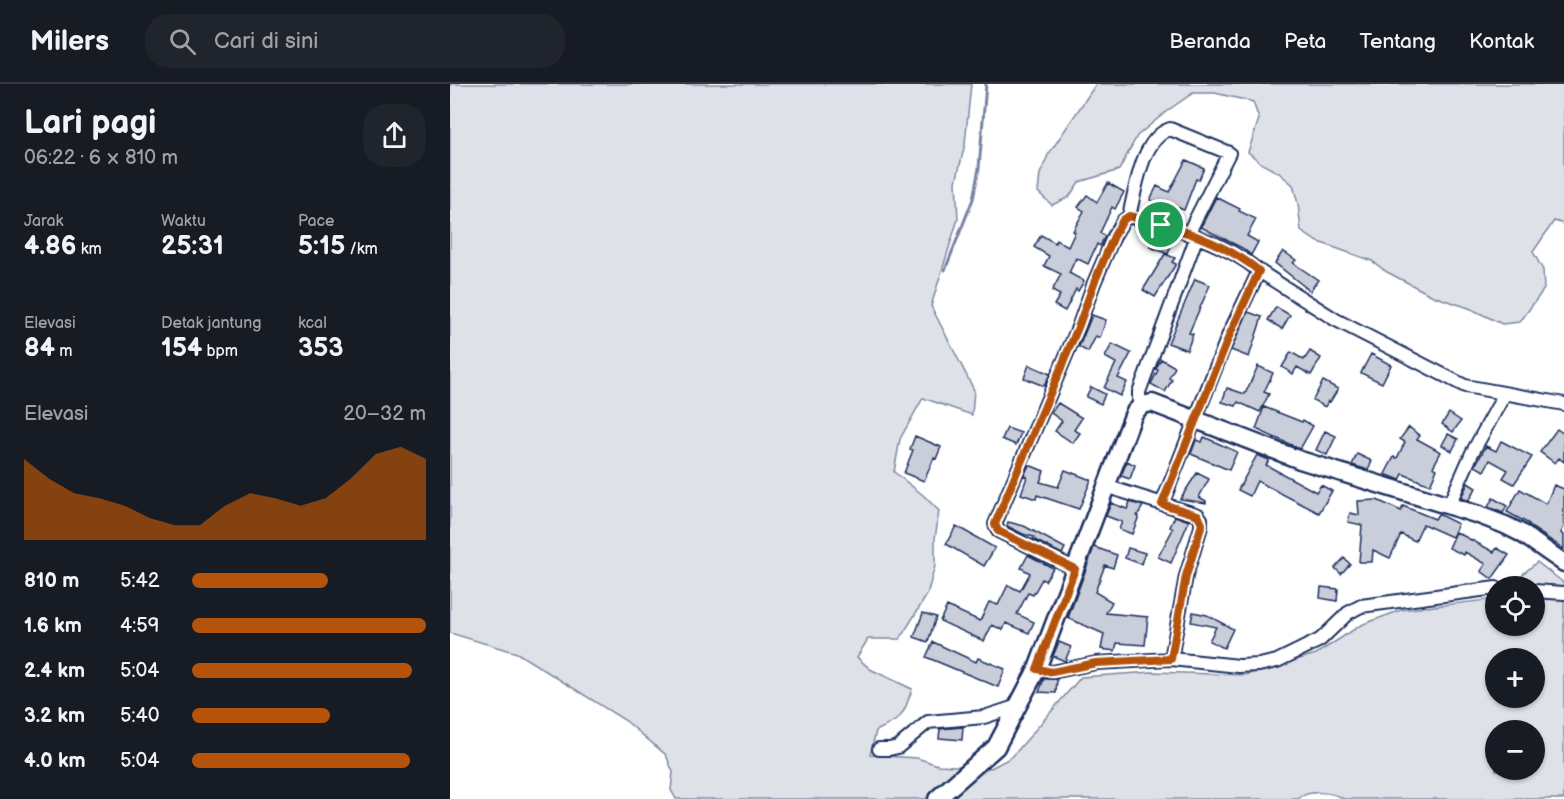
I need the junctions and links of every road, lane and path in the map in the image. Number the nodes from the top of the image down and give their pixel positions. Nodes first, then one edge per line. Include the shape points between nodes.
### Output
1 (1129, 216) junction
2 (1193, 235) junction
3 (1259, 271) junction
4 (1504, 395) junction
5 (1564, 404) edge
6 (1142, 405) junction
7 (1196, 419) junction
8 (1105, 486) junction
9 (1162, 504) junction
10 (1449, 505) junction
11 (1564, 563) edge
12 (1075, 569) junction
13 (1485, 589) edge
14 (1545, 591) edge
15 (1564, 592) edge
16 (1171, 659) junction
17 (1037, 669) junction
18 (1018, 706) junction
19 (879, 749) dead end
20 (937, 799) edge

1 - 2 street
1 - 2 street via 1142,164 1155,137 1170,129 1229,153
1 - 12 street via 1114,236 995,524 998,531
2 - 3 street
2 - 6 street via 1139,392
3 - 4 street via 1336,320 1424,366 1465,386
3 - 7 street
4 - 5 street
4 - 10 street
6 - 7 main road via 1152,402
6 - 8 main road via 1134,413
7 - 9 street
7 - 10 main road via 1300,460
8 - 9 street
8 - 12 main road
9 - 16 street via 1198,515 1202,524 1186,576
10 - 11 main road via 1521,533
12 - 17 main road
13 - 16 street via 1361,606 1320,640 1277,661 1259,665
14 - 15 street
16 - 17 street via 1096,663 1052,672
17 - 18 main road
18 - 19 street via 984,717 928,722 898,747
18 - 20 main road via 996,747

